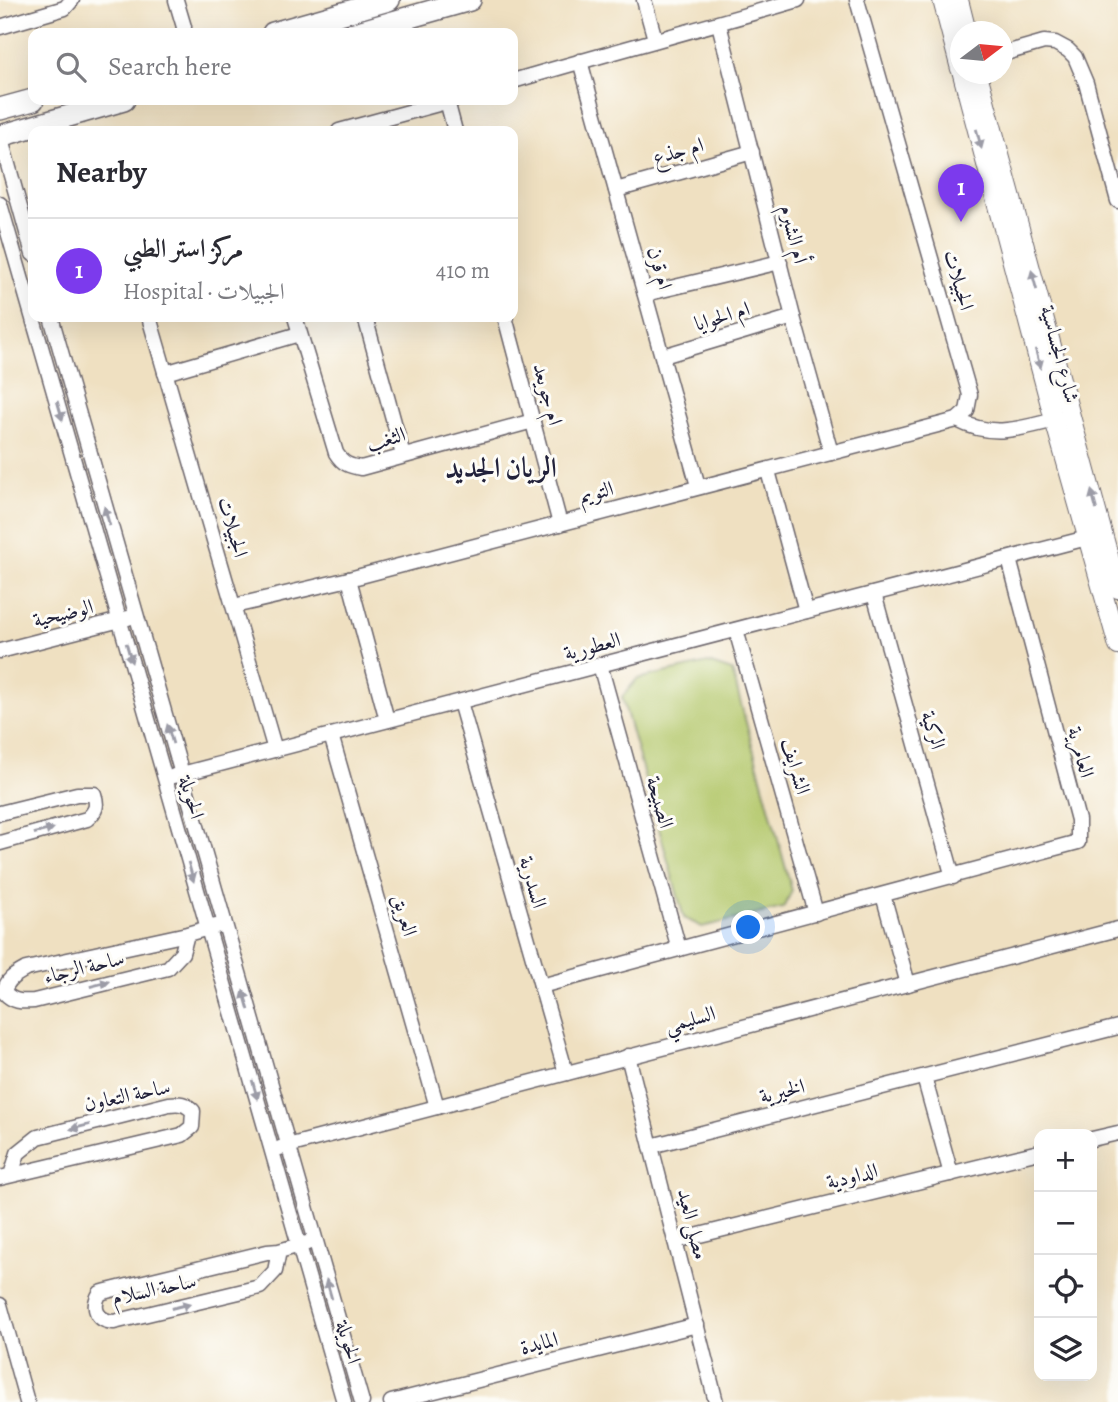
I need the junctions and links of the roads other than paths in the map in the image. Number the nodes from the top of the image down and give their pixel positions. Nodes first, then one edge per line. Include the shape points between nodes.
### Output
1 (72, 0) edge
2 (176, 0) edge
3 (331, 0) edge
4 (389, 0) edge
5 (470, 0) edge
6 (644, 0) edge
7 (798, 0) edge
8 (857, 0) edge
9 (942, 0) edge
10 (959, 0) edge
11 (356, 4) edge
12 (320, 19) junction
13 (964, 21) edge
14 (719, 24) junction
15 (0, 27) edge
16 (184, 28) edge
17 (290, 28) edge
18 (372, 28) edge
19 (950, 29) edge
20 (655, 39) junction
21 (1013, 51) edge
22 (580, 61) junction
23 (518, 80) edge
24 (966, 84) edge
25 (980, 84) edge
26 (28, 101) edge
27 (107, 105) edge
28 (435, 105) edge
29 (451, 105) edge
30 (0, 109) edge
31 (34, 126) edge
32 (358, 126) edge
33 (454, 126) edge
34 (28, 128) edge
35 (0, 136) edge
36 (752, 152) junction
37 (616, 190) junction
38 (1118, 200) edge
39 (0, 204) edge
40 (28, 236) edge
41 (780, 262) junction
42 (645, 294) junction
43 (28, 301) edge
44 (793, 317) junction
45 (34, 322) edge
46 (52, 322) edge
47 (150, 322) edge
48 (296, 322) edge
49 (366, 322) edge
50 (506, 322) edge
51 (299, 334) junction
52 (663, 356) junction
53 (64, 362) junction
54 (47, 367) junction
55 (165, 373) junction
56 (962, 416) junction
57 (1063, 418) junction
58 (533, 421) junction
59 (831, 453) junction
60 (403, 455) junction
61 (768, 471) junction
62 (698, 486) junction
63 (560, 524) junction
64 (1087, 538) junction
65 (1114, 556) edge
66 (1009, 559) junction
67 (349, 579) junction
68 (1118, 589) edge
69 (874, 594) junction
70 (234, 606) junction
71 (806, 611) junction
72 (136, 616) junction
73 (120, 620) junction
74 (736, 630) junction
75 (1118, 646) edge
76 (0, 651) edge
77 (600, 665) junction
78 (460, 702) junction
79 (387, 720) junction
80 (331, 735) junction
81 (275, 750) junction
82 (181, 774) junction
83 (165, 779) junction
84 (0, 813) edge
85 (0, 843) edge
86 (953, 877) junction
87 (883, 895) junction
88 (816, 913) junction
89 (224, 923) junction
90 (208, 929) junction
91 (1118, 929) edge
92 (187, 934) junction
93 (679, 949) junction
94 (908, 984) junction
95 (541, 986) junction
96 (1118, 1027) edge
97 (628, 1056) junction
98 (566, 1073) junction
99 (924, 1077) junction
100 (437, 1107) junction
101 (1118, 1133) edge
102 (1097, 1138) edge
103 (288, 1146) junction
104 (651, 1146) junction
105 (272, 1151) junction
106 (1034, 1153) edge
107 (951, 1174) junction
108 (5, 1176) edge
109 (315, 1240) junction
110 (675, 1241) junction
111 (299, 1246) junction
112 (279, 1251) junction
113 (1, 1313) edge
114 (697, 1325) junction
115 (27, 1402) edge
116 (344, 1402) edge
117 (362, 1402) edge
118 (391, 1402) edge
119 (716, 1402) edge

1 - 15 street via 65,8
2 - 16 street
3 - 12 street
4 - 11 main road
5 - 18 main road
6 - 20 street
7 - 14 street
8 - 56 street, الجبيلات via 970,395
9 - 19 street, شارع الجساسية
10 - 13 street
11 - 12 main road
12 - 17 main road
14 - 20 street
14 - 36 street, أم الشبرم
20 - 22 street
21 - 38 street via 1055,43 1074,57 1086,83
22 - 23 street
22 - 37 street, ام قرن
24 -> 57 street, شارع الجساسية
57 -> 25 street, شارع الجساسية
26 - 30 main road
27 - 31 main road
28 - 32 street
29 - 33 street
34 - 35 main road
35 - 40 street
36 - 37 street, ام جذع
36 - 41 street, أم الشبرم
37 - 42 street, ام قرن
39 - 43 street, الحويلة
41 - 42 street
41 - 44 street, أم الشبرم
42 - 52 street, ام قرن
44 - 52 street, ام الحوايا
44 - 59 street, أم الشبرم
45 - 54 street, الحويلة
46 - 53 street, الحويلة
47 - 55 street, الجبيلات
48 - 51 street, الثغب
49 - 60 street
50 - 58 street, ام جويعد
51 - 55 street
51 - 60 street, الثغب via 341,461 361,468
52 - 62 street, ام قرن
53 - 54 street
72 -> 53 street, الحويلة
54 -> 73 street, الحويلة
55 - 70 street, الجبيلات
56 - 57 street via 971,428 996,432
56 - 59 street, التويم
57 - 64 street, شارع الجساسية
65 -> 57 street, شارع الجساسية
58 - 60 street, الثغب
58 - 63 street, ام جويعد
59 - 61 street, التويم
61 - 62 street, التويم
61 - 71 street
62 - 63 street, التويم
63 - 67 street, التويم
64 - 66 street, العطورية
64 - 75 street, شارع الجساسية
65 - 68 street, شارع الجساسية
66 - 69 street, العطورية
66 - 86 street, العامرية via 1077,820 1078,842
67 - 70 street, التويم
67 - 79 street
69 - 71 street, العطورية
69 - 86 street, الركية
70 - 81 street, الجبيلات
71 - 74 street, العطورية
72 - 73 street, الوضيحية
82 -> 72 street, الحويلة
73 - 76 street, الوضيحية
73 -> 83 street, الحويلة
74 - 77 street, العطورية
74 - 88 street, الشرايف
77 - 78 street, العطورية
77 - 93 street, الصبيحة
78 - 79 street, العطورية
78 - 95 street, السدرية
79 - 80 street, العطورية
80 - 81 street, العطورية
80 - 100 street, العريق
81 - 82 street, العطورية
82 - 83 street, العطورية
82 - 89 street, الحويلة
83 -> 90 street, الحويلة
85 -> 84 street via 87,819 96,811 97,802 94,794 78,794
86 - 87 street, العامرية
87 - 88 street, العامرية
87 - 94 street
88 - 93 street, العامرية
89 - 90 street, ساحة الرجاء
103 -> 89 street, الحويلة
90 - 92 street, ساحة الرجاء
90 -> 105 street, الحويلة
91 - 94 street, السليمي
92 -> 92 street, ساحة الرجاء via 26,969 12,976 4,992 10,999 34,1001 168,968 182,953
93 - 95 street, العامرية
94 - 97 street, السليمي
95 - 98 street, السدرية
96 - 99 street, الخيرية
97 - 98 street, السليمي
97 - 104 street, مصلى العيد
98 - 100 street, السليمي
99 - 104 street, الخيرية
99 - 107 street
100 - 103 street, السليمي
101 - 102 street
103 - 105 street, السليمي
103 - 109 street, الحويلة
104 - 110 street, مصلى العيد
105 - 111 street, الحويلة
106 - 107 street, الداودية
107 - 110 street, الداودية
108 -> 108 street, ساحة التعاون via 182,1135 192,1127 193,1111 181,1102 169,1104 38,1137 18,1153
109 - 111 street, ساحة السلام
117 -> 109 street, الحويلة
110 - 114 street, مصلى العيد
111 - 112 street, ساحة السلام
111 - 116 street, الحويلة
112 -> 112 street, ساحة السلام via 100,1293 95,1310 99,1317 114,1322 260,1287 275,1271
113 - 115 street
114 - 118 street, المايدة
114 - 119 street, مصلى العيد

